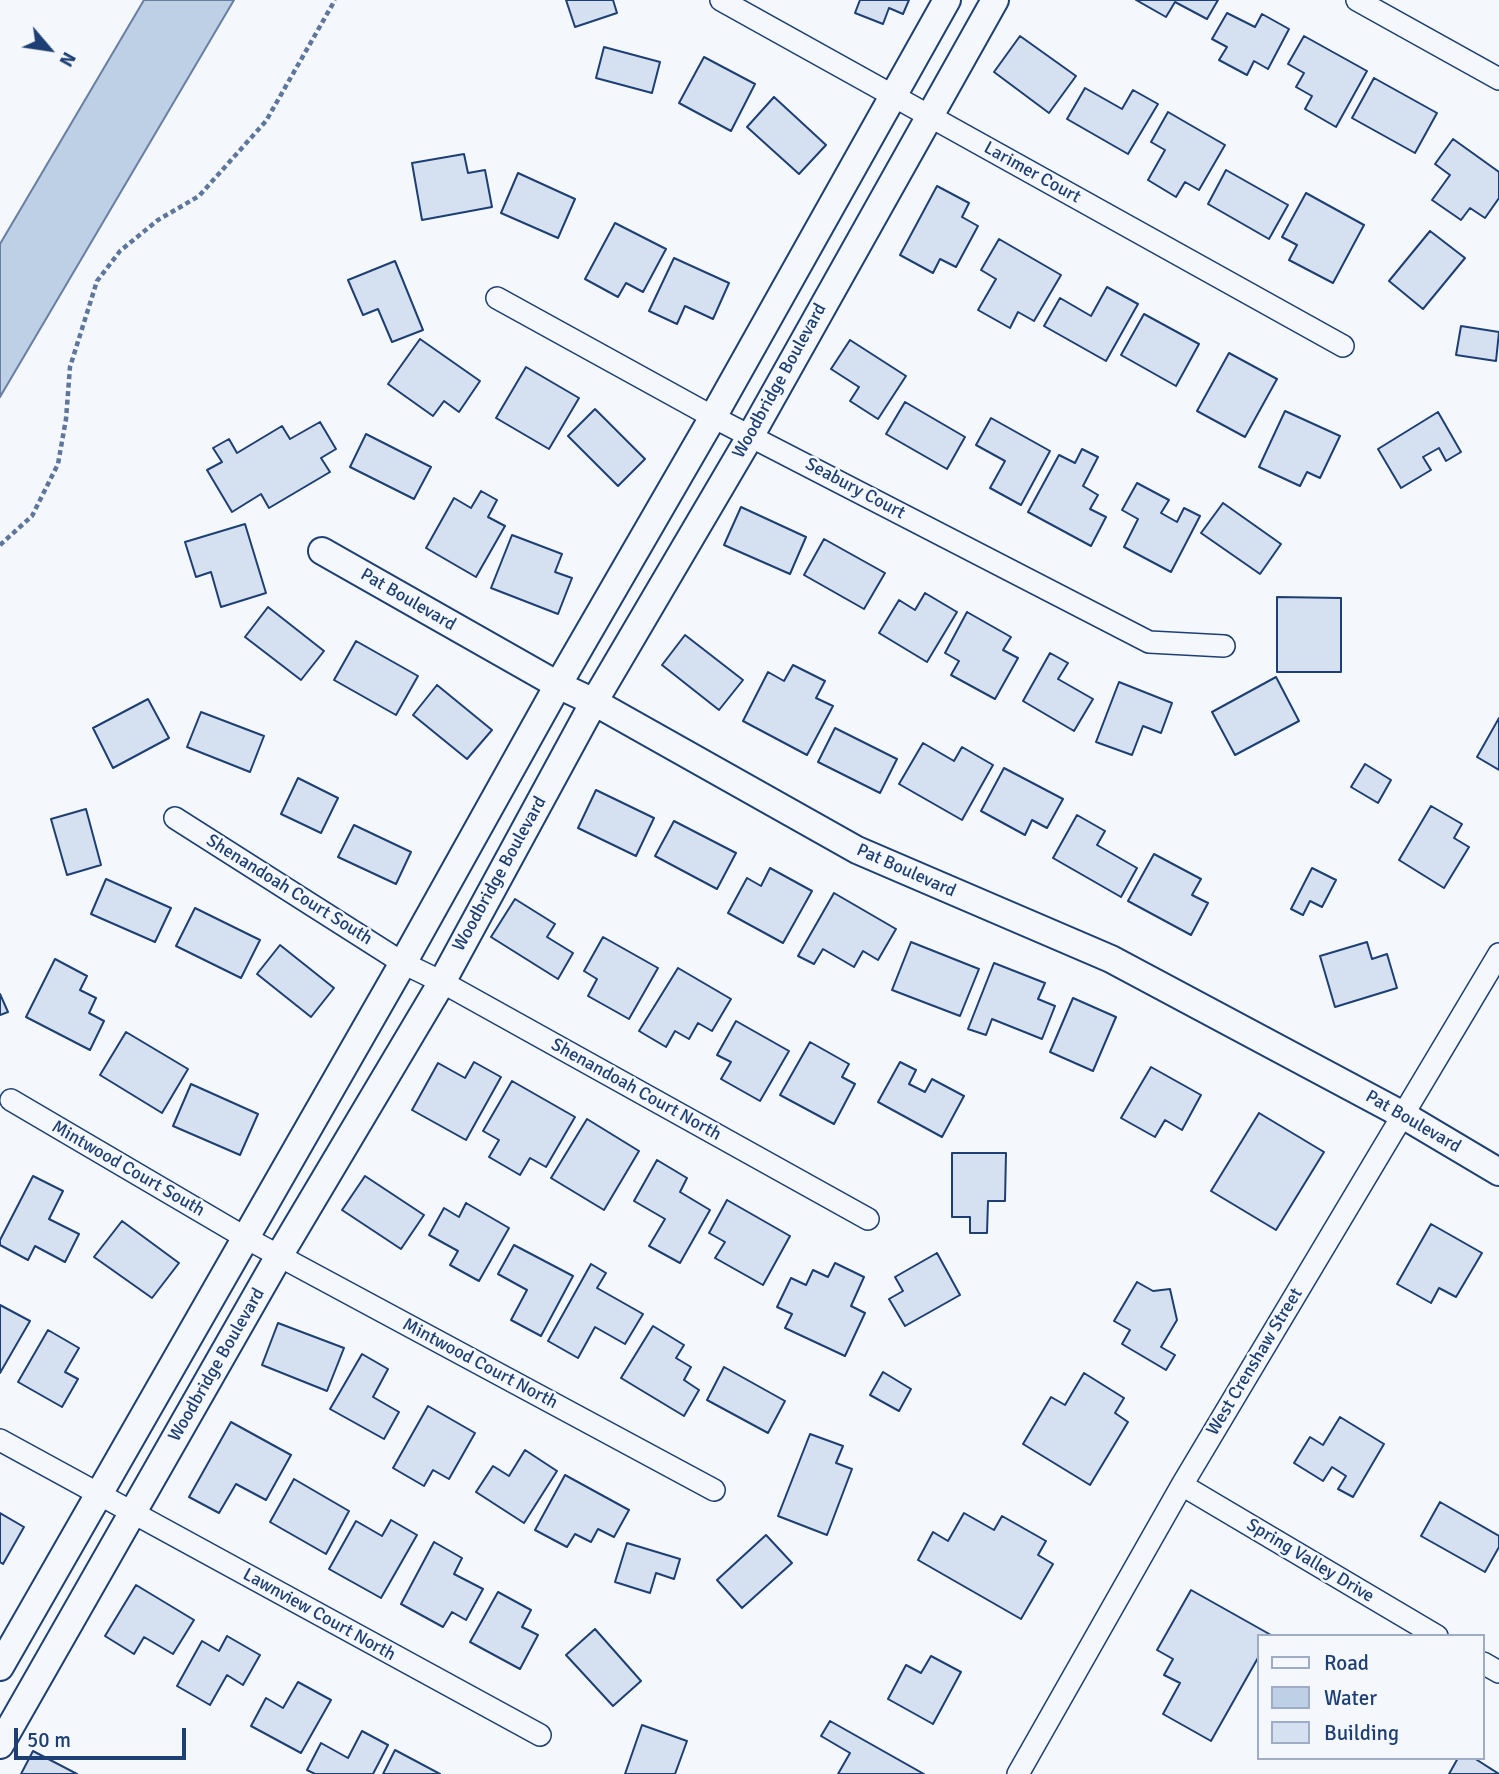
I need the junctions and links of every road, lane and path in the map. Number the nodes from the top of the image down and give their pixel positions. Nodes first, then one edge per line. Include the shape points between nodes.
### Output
1 (335, 0) edge
2 (721, 0) edge
3 (947, 0) edge
4 (995, 0) edge
5 (1357, 0) edge
6 (1499, 79) edge
7 (893, 97) junction
8 (930, 116) junction
9 (497, 298) dead end
10 (1343, 346) dead end
11 (713, 417) junction
12 (751, 435) junction
13 (0, 545) edge
14 (322, 551) dead end
15 (1224, 646) dead end
16 (558, 685) junction
17 (594, 702) junction
18 (175, 818) dead end
19 (1499, 954) edge
20 (403, 962) junction
21 (442, 982) junction
22 (11, 1100) dead end
23 (1403, 1115) junction
24 (1499, 1172) edge
25 (868, 1219) dead end
26 (246, 1238) junction
27 (279, 1256) junction
28 (0, 1440) edge
29 (1182, 1485) junction
30 (715, 1490) dead end
31 (98, 1494) junction
32 (133, 1514) junction
33 (1434, 1634) edge
34 (0, 1667) edge
35 (540, 1735) dead end
36 (0, 1745) edge
37 (1018, 1774) edge

1 - 13 path via 266,121 200,196 158,220 120,251 97,281 70,367 58,464 33,516
2 - 7 street, Larimer Court
3 - 7 street
4 - 8 street, Woodbridge Boulevard
5 - 6 street
7 - 8 street, Larimer Court
7 - 11 street
8 - 10 street, Larimer Court
8 - 12 street, Woodbridge Boulevard
9 - 11 street, Seabury Court
11 - 12 street, Seabury Court
11 - 16 street
12 - 15 street, Seabury Court via 1149,642
12 - 17 street, Woodbridge Boulevard
14 - 16 street, Pat Boulevard
16 - 17 street, Pat Boulevard
16 - 20 street
17 - 21 street, Woodbridge Boulevard
17 - 23 street, Pat Boulevard via 857,850 1111,959
18 - 20 street, Shenandoah Court South
19 - 23 street, West Crenshaw Street
20 - 21 street, Shenandoah Court North
20 - 26 street
21 - 25 street, Shenandoah Court North
21 - 27 street, Woodbridge Boulevard
22 - 26 street, Mintwood Court South
23 - 24 street, Pat Boulevard
23 - 29 street, West Crenshaw Street
26 - 27 street, Mintwood Court North
26 - 31 street
27 - 30 street, Mintwood Court North
27 - 32 street, Woodbridge Boulevard
28 - 31 street, Lawnview Court North
29 - 33 street, Spring Valley Drive
29 - 37 street, West Crenshaw Street
31 - 32 street, Lawnview Court North
31 - 34 street
32 - 35 street, Lawnview Court North
32 - 36 street, Woodbridge Boulevard

